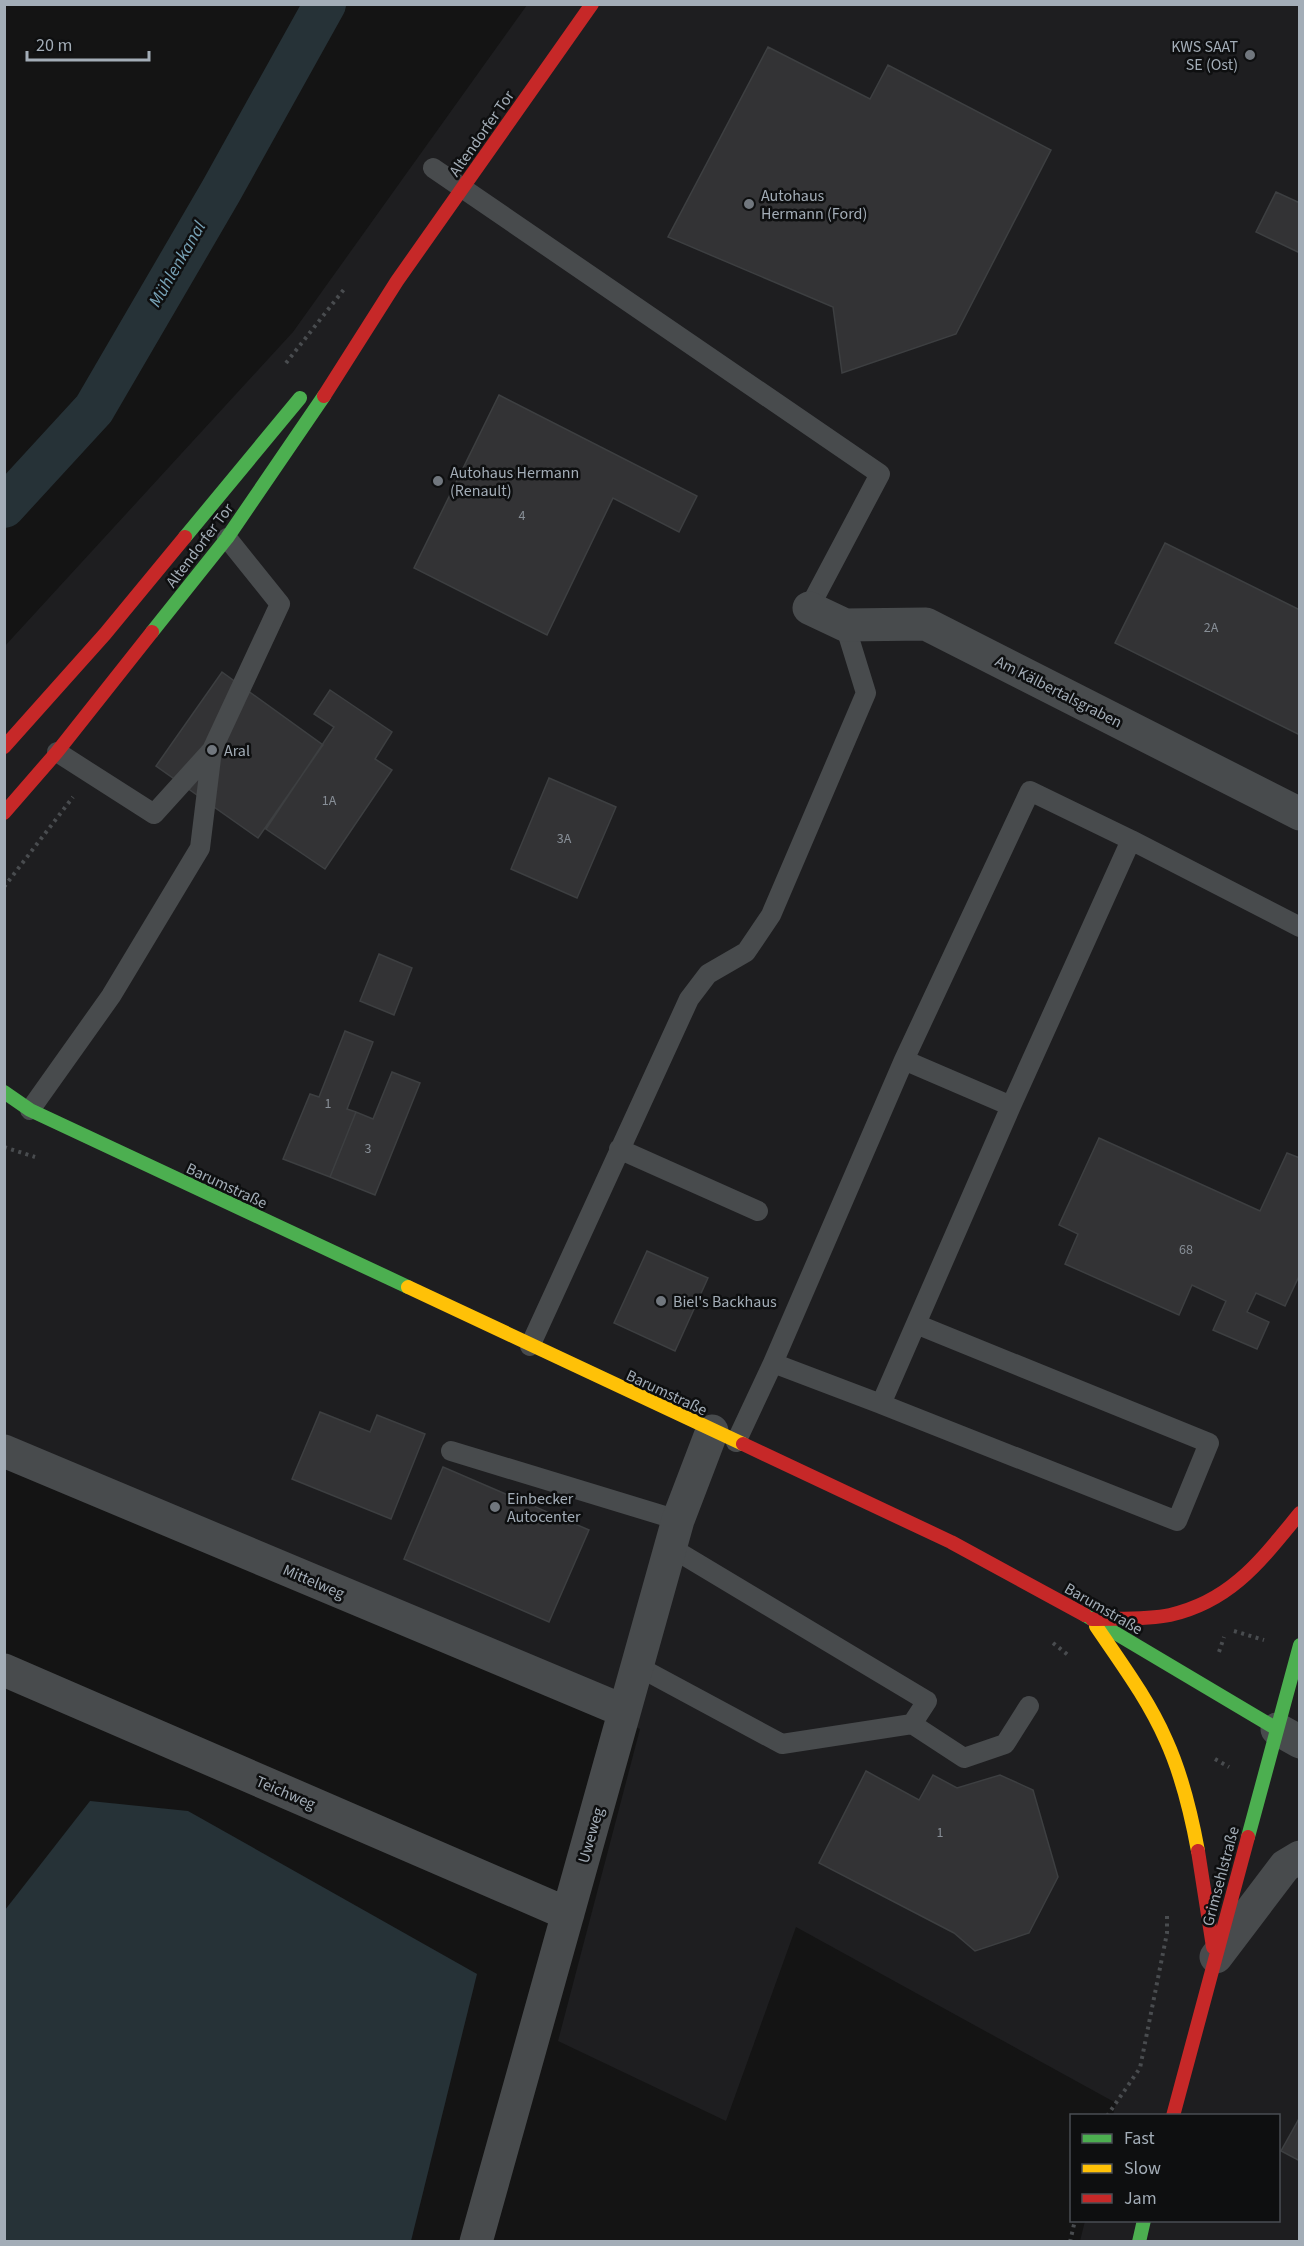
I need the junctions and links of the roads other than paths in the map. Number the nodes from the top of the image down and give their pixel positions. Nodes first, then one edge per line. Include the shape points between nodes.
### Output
1 (592, 4) edge
2 (433, 168) dead end
3 (462, 189) junction
4 (397, 281) junction
5 (329, 363) dead end
6 (307, 390) dead end
7 (227, 538) junction
8 (809, 608) joint
9 (845, 626) junction
10 (4, 747) edge
11 (212, 750) junction
12 (57, 752) junction
13 (4, 813) edge
14 (1299, 814) edge
15 (1131, 840) junction
16 (1299, 927) edge
17 (904, 1060) junction
18 (4, 1092) edge
19 (1011, 1106) junction
20 (4, 1107) edge
21 (30, 1110) junction
22 (619, 1149) junction
23 (758, 1211) dead end
24 (916, 1324) junction
25 (530, 1346) junction
26 (773, 1363) junction
27 (881, 1404) junction
28 (724, 1437) junction
29 (4, 1451) edge
30 (451, 1451) dead end
31 (1299, 1513) edge
32 (674, 1533) junction
33 (1092, 1619) junction
34 (1299, 1645) edge
35 (637, 1666) junction
36 (4, 1670) edge
37 (1029, 1706) dead end
38 (624, 1711) junction
39 (912, 1724) junction
40 (1288, 1736) edge
41 (1299, 1857) edge
42 (568, 1914) junction
43 (1215, 1958) junction
44 (1173, 2114) edge
45 (1144, 2222) edge
46 (476, 2241) edge
47 (1139, 2241) edge

1 - 3 main road, Altendorfer Tor
2 - 3 lane
3 - 4 main road, Altendorfer Tor
3 - 8 lane via 880,474
4 - 5 main road, Altendorfer Tor
4 - 7 main road, Altendorfer Tor
6 - 10 main road, Altendorfer Tor via 105,634
7 - 11 lane via 280,604
7 - 12 main road, Altendorfer Tor
8 - 9 street, Am Kälbertalsgraben
9 - 14 street, Am Kälbertalsgraben via 926,624
9 - 22 lane via 866,693 771,915 746,952 708,974 689,999
11 - 12 lane via 154,814
11 - 21 lane via 200,848 111,996
12 - 13 main road, Altendorfer Tor
15 - 16 lane
15 - 17 lane via 1030,791
15 - 19 lane
17 - 19 lane
17 - 26 lane
18 - 21 main road, Barumstraße
19 - 24 lane
20 - 21 main road, Barumstraße
21 - 25 main road, Barumstraße
22 - 23 lane
22 - 25 lane
24 - 27 lane
24 - 27 lane via 1209,1443 1177,1521
25 - 28 main road, Barumstraße
26 - 27 lane
26 - 28 lane
28 - 32 street, Uweweg
28 - 33 main road, Barumstraße via 951,1542
29 - 38 street, Mittelweg
30 - 32 lane
31 - 33 main road via 1257,1566 1214,1600 1169,1616
32 - 35 street, Uweweg
32 - 39 lane via 927,1701
33 - 40 main road, Barumstraße
33 - 43 main road via 1149,1708 1173,1754 1191,1809
34 - 40 main road, Grimsehlstraße
35 - 38 street, Uweweg
35 - 39 lane via 783,1744
36 - 42 street, Teichweg
37 - 39 lane via 1005,1744 964,1758
38 - 42 street, Uweweg
40 - 43 main road, Grimsehlstraße
41 - 43 street via 1285,1866
42 - 46 street, Uweweg
43 - 44 main road, Grimsehlstraße
45 - 47 main road

